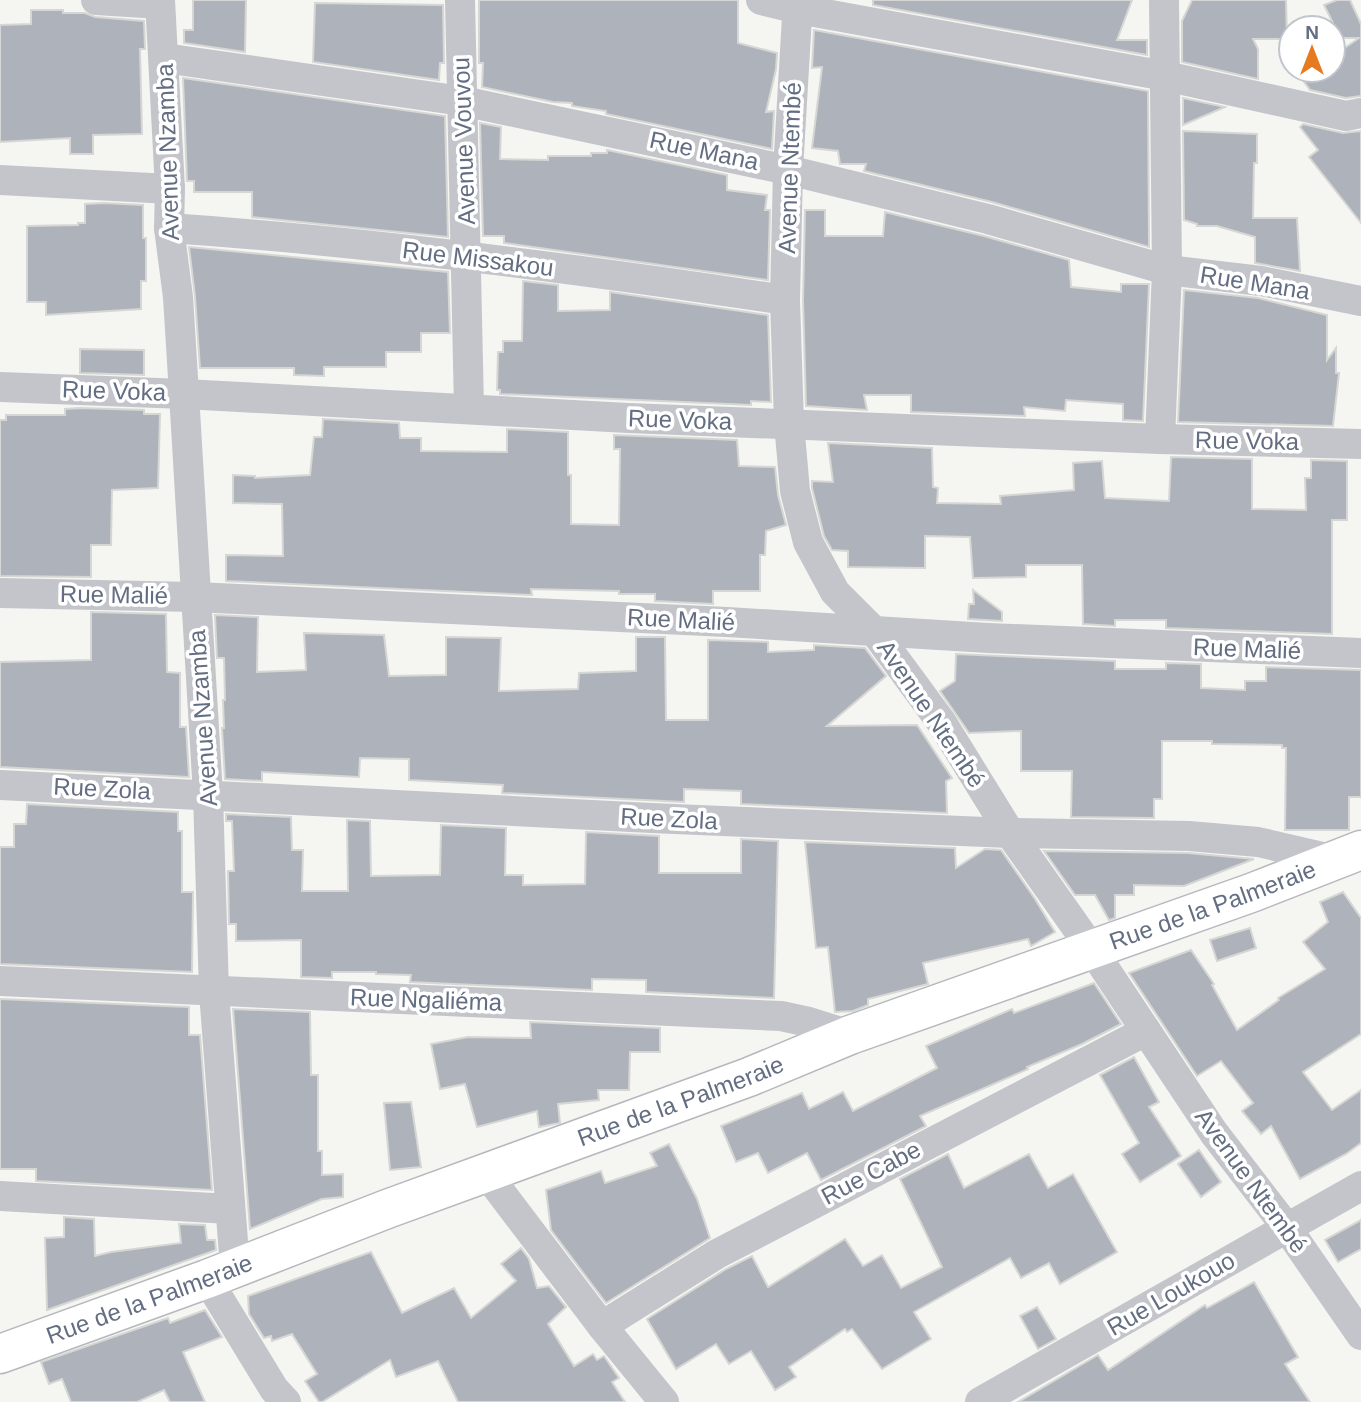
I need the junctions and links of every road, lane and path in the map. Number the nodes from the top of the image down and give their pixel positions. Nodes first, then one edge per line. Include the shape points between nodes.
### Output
1 (96, 0) edge
2 (460, 0) edge
3 (761, 0) edge
4 (1164, 0) edge
5 (160, 2) edge
6 (798, 4) edge
7 (164, 58) junction
8 (1165, 76) junction
9 (462, 101) junction
10 (1361, 113) edge
11 (788, 170) junction
12 (0, 180) edge
13 (170, 189) junction
14 (169, 228) junction
15 (467, 258) junction
16 (1167, 270) junction
17 (785, 300) junction
18 (1361, 301) edge
19 (0, 387) edge
20 (184, 394) junction
21 (469, 408) junction
22 (789, 423) junction
23 (1160, 439) junction
24 (1361, 444) edge
25 (0, 593) edge
26 (195, 597) junction
27 (875, 632) junction
28 (1361, 653) edge
29 (0, 785) edge
30 (208, 794) junction
31 (1010, 833) junction
32 (1348, 855) edge
33 (1091, 948) junction
34 (0, 981) edge
35 (215, 992) junction
36 (1146, 1031) junction
37 (850, 1035) junction
38 (486, 1173) junction
39 (1361, 1186) edge
40 (0, 1196) edge
41 (230, 1209) junction
42 (1287, 1228) junction
43 (221, 1273) junction
44 (602, 1326) junction
45 (1361, 1335) edge
46 (0, 1354) edge
47 (271, 1398) edge
48 (664, 1402) edge
49 (981, 1402) edge

1 - 5 street
2 - 9 street, Avenue Vouvou
3 - 6 street
4 - 8 street
5 - 7 street, Avenue Nzamba
6 - 8 street
6 - 11 street, Avenue Ntembé
7 - 9 street, Rue Mana
7 - 13 street, Avenue Nzamba
8 - 10 street via 1346,117
8 - 16 street
9 - 11 street, Rue Mana
9 - 15 street, Avenue Vouvou
11 - 16 street, Rue Mana via 988,219
11 - 17 street, Avenue Ntembé
12 - 13 street
13 - 14 street, Avenue Nzamba
14 - 15 street, Rue Missakou via 297,237
14 - 20 street, Avenue Nzamba
15 - 17 street, Rue Missakou
15 - 21 street, Avenue Vouvou
16 - 18 street, Rue Mana via 1261,281
16 - 23 street
17 - 22 street, Avenue Ntembé
19 - 20 street, Rue Voka
20 - 21 street, Rue Voka
20 - 26 street, Avenue Nzamba
21 - 22 street, Rue Voka
22 - 23 street, Rue Voka
22 - 27 street, Avenue Ntembé via 795,491 808,542 835,592
23 - 24 street, Rue Voka
25 - 26 street, Rue Malié
26 - 27 street, Rue Malié
26 - 30 street, Avenue Nzamba
27 - 28 street, Rue Malié
27 - 31 street, Avenue Ntembé via 942,723
29 - 30 street, Rue Zola
30 - 31 street, Rue Zola
30 - 35 street, Avenue Nzamba
31 - 32 street, Rue Zola via 1189,835
31 - 33 street, Avenue Ntembé
32 - 33 main road, Rue de la Palmeraie
33 - 36 street, Avenue Ntembé
33 - 37 main road, Rue de la Palmeraie
34 - 35 street, Rue Ngaliéma
35 - 37 street, Rue Ngaliéma via 781,1016
35 - 41 street, Avenue Nzamba
36 - 42 street, Avenue Ntembé via 1214,1133
36 - 44 street, Rue Cabe via 717,1254
37 - 38 main road, Rue de la Palmeraie
38 - 43 main road, Rue de la Palmeraie
38 - 44 street
39 - 42 street, Rue Loukouo
40 - 41 street
41 - 43 street, Avenue Nzamba
42 - 45 street, Avenue Ntembé
42 - 49 street, Rue Loukouo
43 - 46 main road, Rue de la Palmeraie
43 - 47 street, Avenue Nzamba
44 - 48 street

